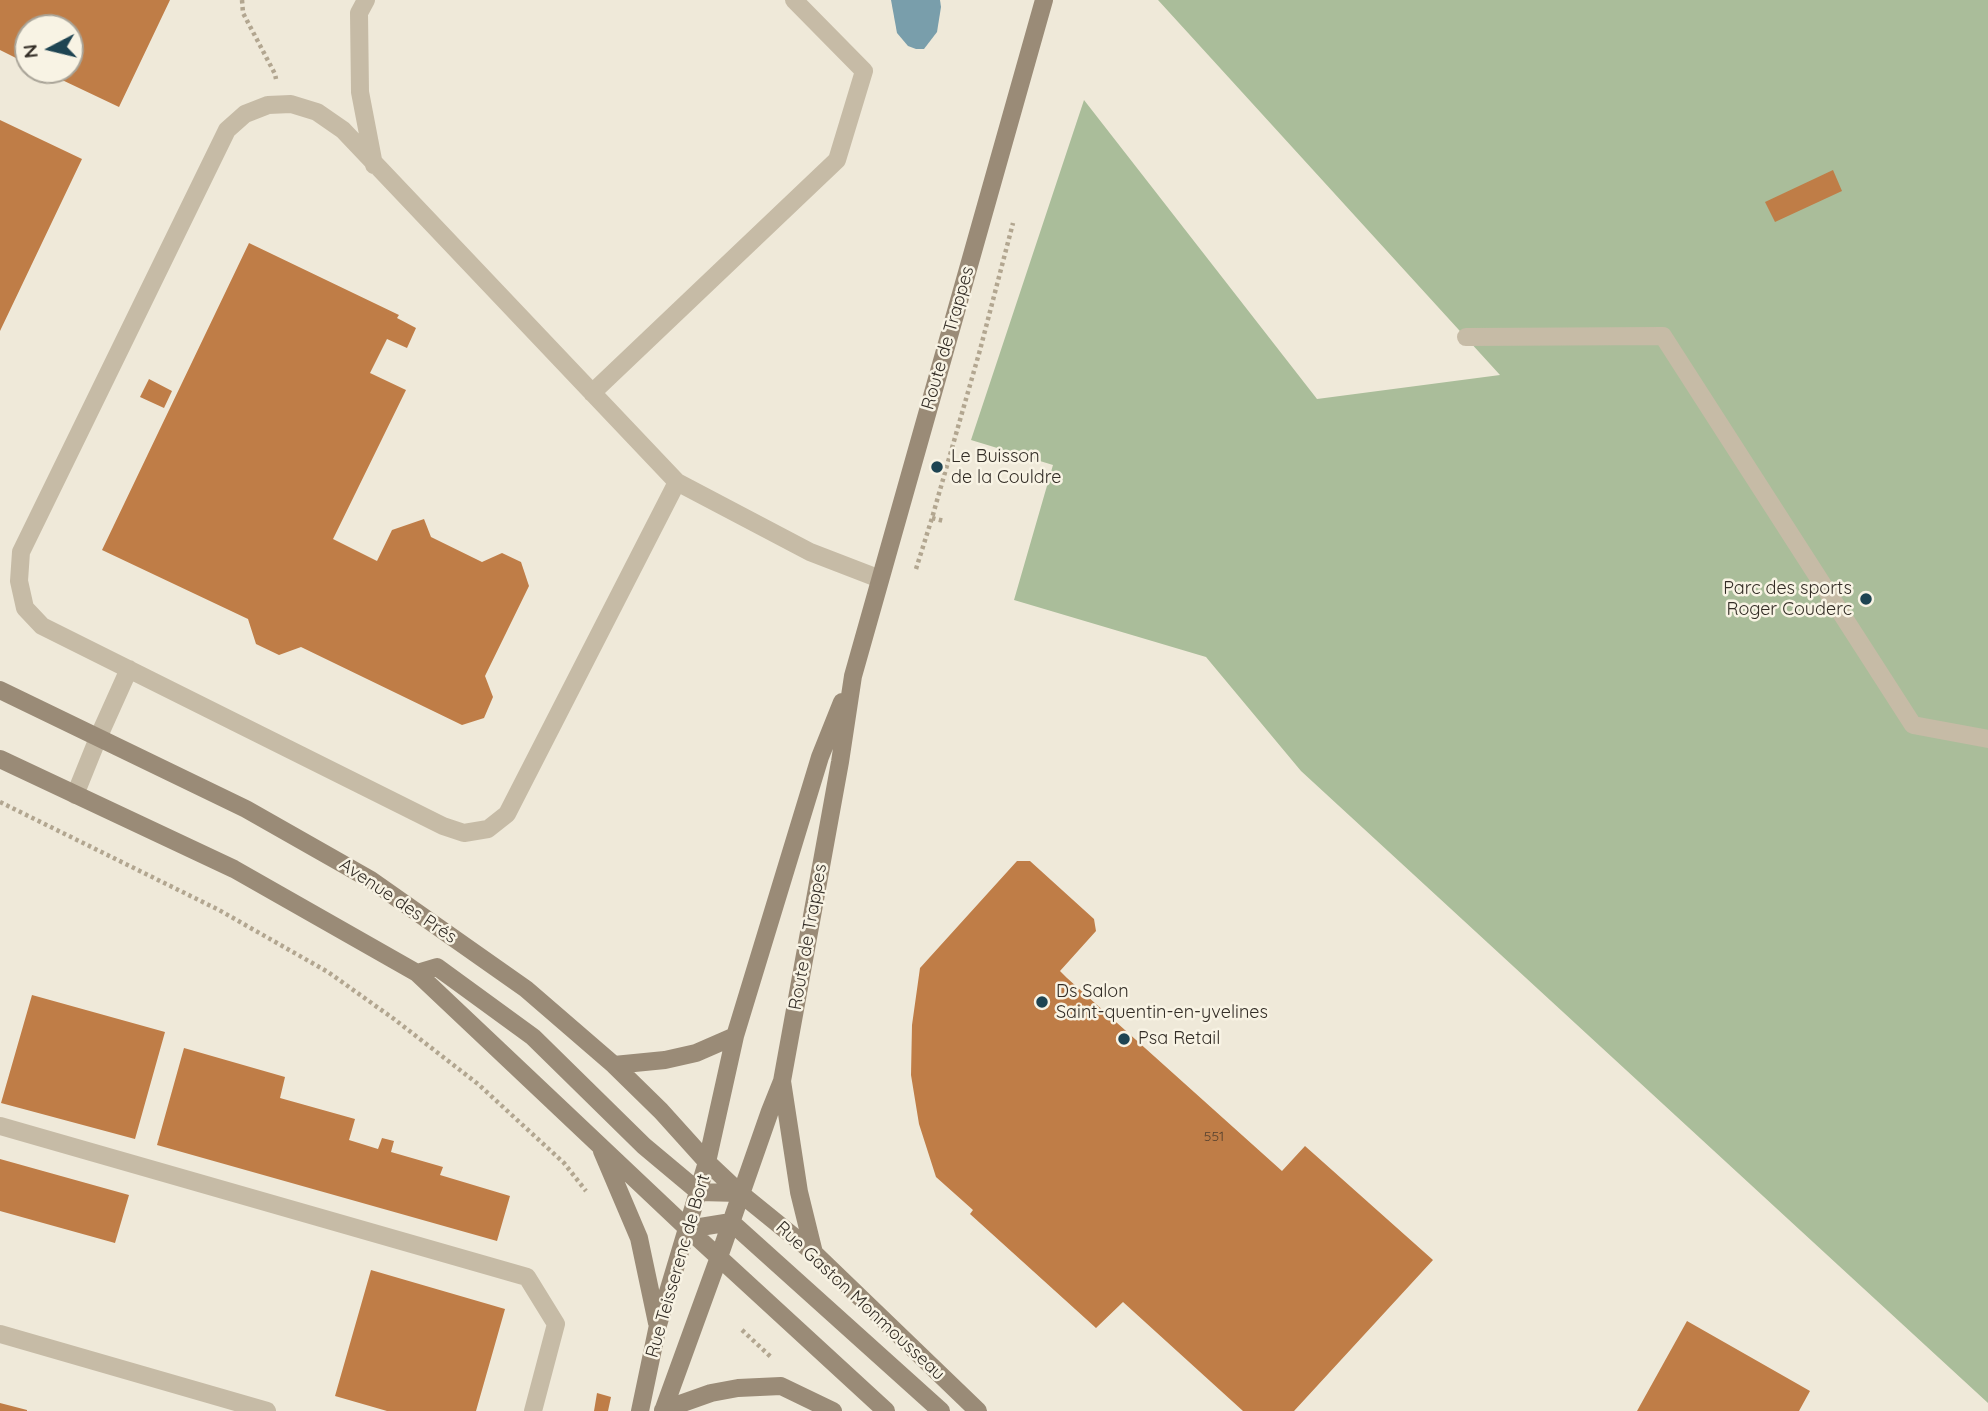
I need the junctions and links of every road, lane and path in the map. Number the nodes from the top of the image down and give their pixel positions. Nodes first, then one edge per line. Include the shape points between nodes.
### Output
1 (242, 0) edge
2 (366, 0) edge
3 (794, 0) edge
4 (1044, 0) edge
5 (279, 104) junction
6 (374, 165) junction
7 (1015, 216) dead end
8 (1466, 337) dead end
9 (592, 393) junction
10 (677, 482) junction
11 (932, 518) junction
12 (944, 521) dead end
13 (915, 570) dead end
14 (880, 579) junction
15 (129, 669) junction
16 (853, 676) junction
17 (0, 690) edge
18 (98, 738) junction
19 (1988, 739) edge
20 (0, 759) edge
21 (75, 795) junction
22 (0, 802) edge
23 (417, 973) junction
24 (736, 1036) junction
25 (614, 1065) junction
26 (782, 1082) junction
27 (0, 1126) edge
28 (599, 1144) junction
29 (708, 1162) junction
30 (699, 1192) junction
31 (740, 1193) junction
32 (592, 1201) dead end
33 (731, 1222) junction
34 (688, 1229) junction
35 (814, 1253) junction
36 (719, 1257) junction
37 (658, 1325) junction
38 (742, 1330) dead end
39 (0, 1334) edge
40 (778, 1363) dead end
41 (267, 1411) edge
42 (533, 1411) edge
43 (640, 1411) edge
44 (663, 1411) edge
45 (833, 1411) edge
46 (886, 1411) edge
47 (941, 1411) edge
48 (978, 1411) edge

1 - 5 path via 243,12 275,74
2 - 6 lane via 359,13 360,92
3 - 9 lane via 864,71 837,160
4 - 14 main road, Route de Trappes
5 - 6 lane via 317,112 343,130
5 - 15 lane via 245,114 227,131 21,552 19,581 25,608 42,626
6 - 9 lane
7 - 11 path
8 - 19 lane via 1663,336 1913,725
9 - 10 lane
10 - 14 lane via 810,552
10 - 15 lane via 507,814 488,829 464,833 443,826
11 - 12 path
11 - 13 path
14 - 16 main road, Route de Trappes
15 - 18 lane
16 - 24 main road, Route de Trappes via 820,757
16 - 26 main road, Route de Trappes
17 - 18 main road, Avenue des Prés
18 - 21 lane
18 - 25 main road, Avenue des Prés via 246,810 371,880 526,989
20 - 21 main road
21 - 23 main road via 234,869
22 - 32 path via 229,915 328,972 478,1084 564,1163
23 - 28 main road
23 - 30 main road via 437,967 533,1037
24 - 25 main road via 666,1060
24 - 29 main road, Route de Trappes
25 - 29 main road, Avenue des Prés
26 - 31 main road, Route de Trappes
26 - 35 main road via 799,1192
27 - 42 lane via 527,1277 556,1324
28 - 34 main road
28 - 37 main road via 639,1238
29 - 30 main road, Rue Teisserenc de Bort
29 - 31 main road, Avenue des Prés
30 - 31 main road
30 - 34 main road, Rue Teisserenc de Bort
31 - 33 main road, Rue Teisserenc de Bort
31 - 35 main road, Rue Gaston Monmousseau
33 - 34 main road
33 - 36 main road, Rue Teisserenc de Bort
33 - 47 main road
34 - 36 main road
34 - 37 main road, Rue Teisserenc de Bort
35 - 48 main road, Rue Gaston Monmousseau
36 - 44 main road, Rue Teisserenc de Bort
36 - 46 main road
37 - 43 main road, Rue Teisserenc de Bort
38 - 40 path
39 - 41 lane
44 - 45 main road via 711,1393 781,1387

